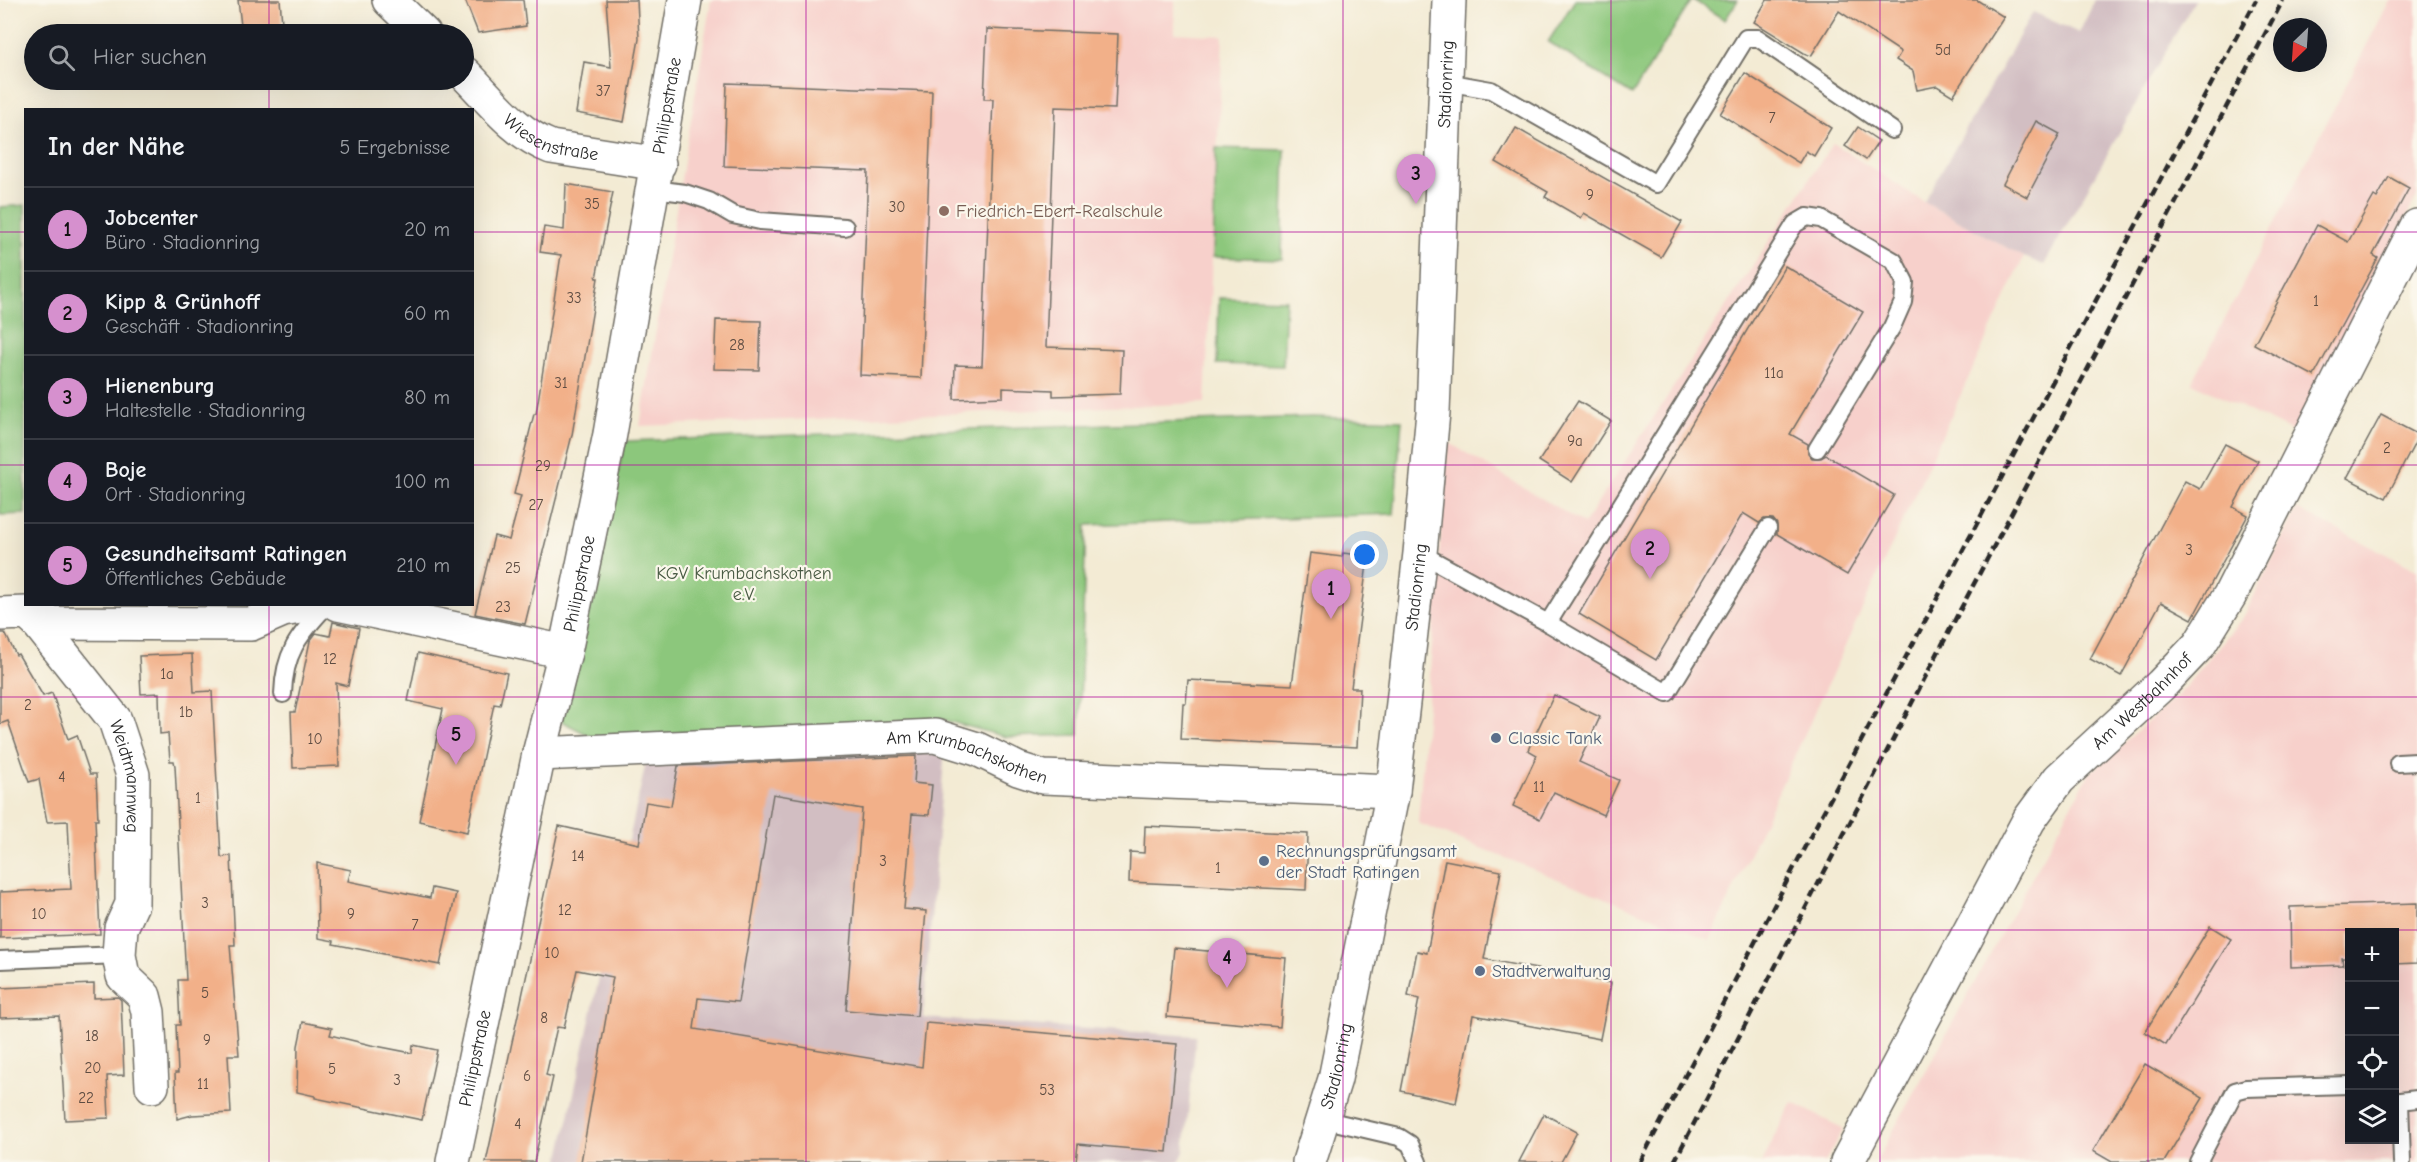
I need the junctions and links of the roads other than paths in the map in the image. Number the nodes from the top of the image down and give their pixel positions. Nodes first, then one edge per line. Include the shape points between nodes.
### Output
1 (390, 0) edge
2 (686, 0) edge
3 (1449, 0) edge
4 (414, 24) edge
5 (1446, 82) junction
6 (474, 83) edge
7 (1892, 130) dead end
8 (656, 176) junction
9 (2417, 226) edge
10 (845, 227) dead end
11 (1817, 449) dead end
12 (1768, 528) dead end
13 (1420, 553) junction
14 (306, 606) edge
15 (326, 606) edge
16 (347, 606) edge
17 (0, 614) edge
18 (38, 623) junction
19 (1548, 623) junction
20 (565, 652) junction
21 (283, 694) dead end
22 (539, 754) junction
23 (2417, 762) edge
24 (2398, 764) dead end
25 (1393, 791) junction
26 (119, 954) junction
27 (0, 960) edge
28 (2345, 1085) edge
29 (152, 1086) dead end
30 (2404, 1096) edge
31 (1322, 1119) junction
32 (453, 1162) edge
33 (1309, 1162) edge
34 (1418, 1162) edge
35 (1847, 1162) edge
36 (2198, 1162) edge
37 (2402, 1162) edge

1 - 4 street
2 - 8 street, Philippstraße
3 - 5 street, Stadionring
5 - 7 lane via 1491,90 1656,184 1746,38 1758,38
5 - 13 street, Stadionring via 1433,412
6 - 8 street, Wiesenstraße via 536,141
8 - 10 lane via 733,215 760,221
8 - 20 street, Philippstraße via 610,434
9 - 35 street, Am Westbahnhof via 2230,595 2199,645 2059,779 2029,820
11 - 19 lane via 1892,327 1903,302 1905,282 1894,261 1821,219 1807,217 1795,224
12 - 19 lane via 1667,693
13 - 19 lane
13 - 25 street, Stadionring
14 - 18 street via 283,610 251,624
15 - 21 lane via 300,633 284,673
16 - 20 street
17 - 18 street via 27,613
18 - 26 street, Weidtmannweg via 115,720 133,775 132,904 121,928
20 - 22 street, Philippstraße
22 - 25 street, Am Krumbachskothen via 935,736 1044,777
22 - 32 street, Philippstraße
23 - 24 lane
25 - 31 street, Stadionring via 1335,1079
26 - 27 lane
26 - 29 street, Weidtmannweg via 123,976 144,996 148,1012
28 - 36 lane via 2235,1091
30 - 37 lane
31 - 33 street, Stadionring
31 - 34 lane via 1399,1137 1410,1144

